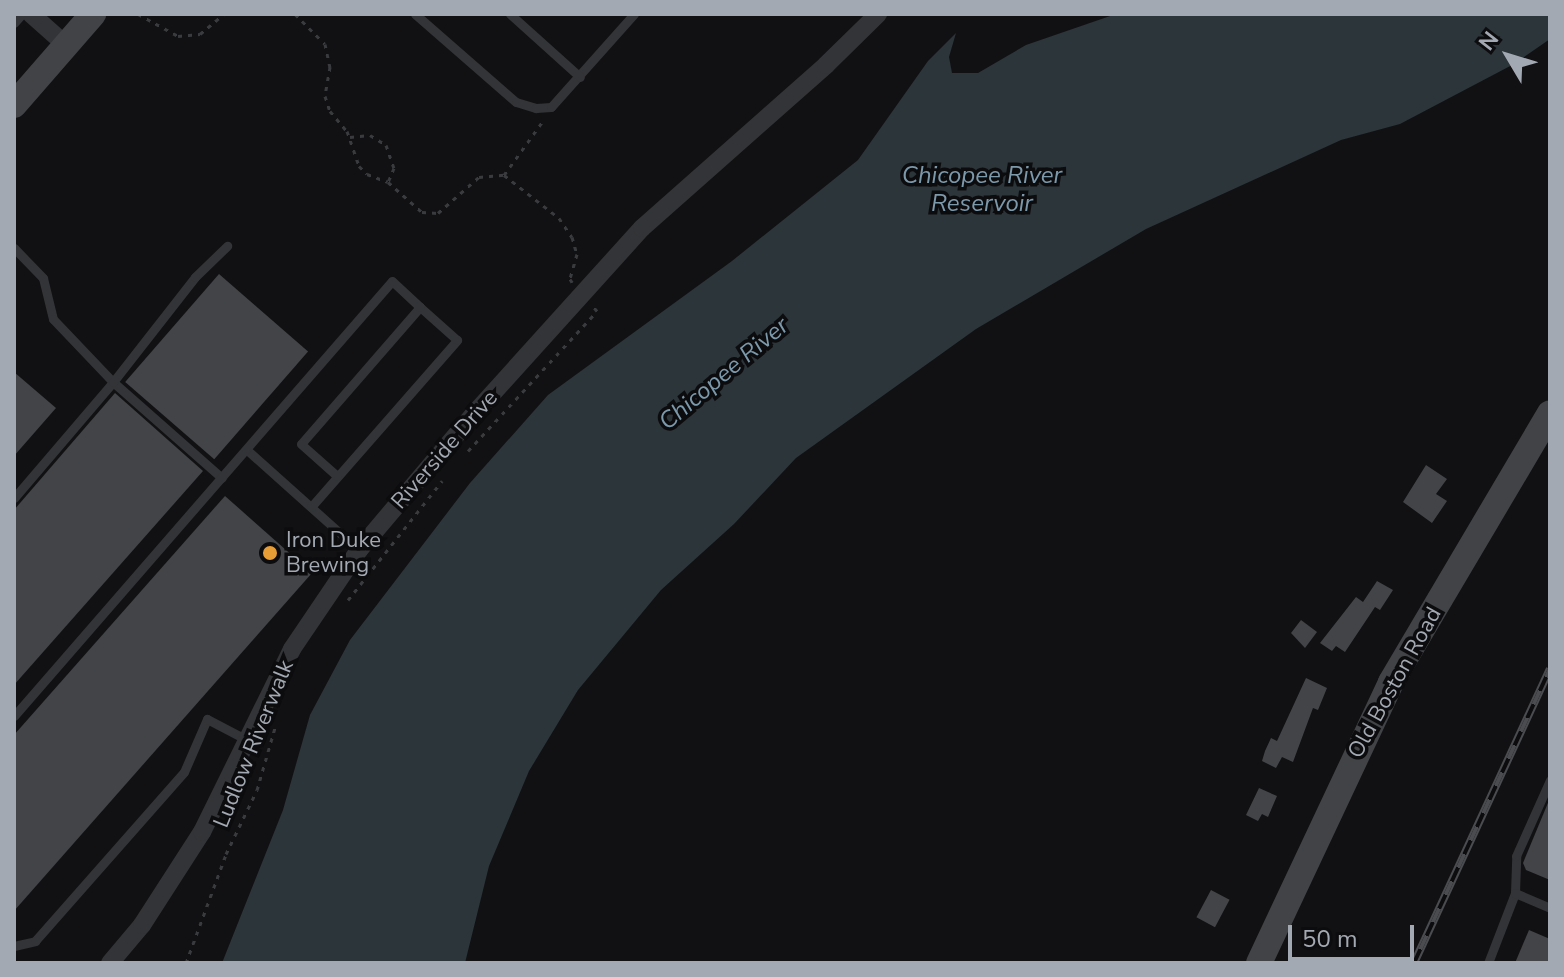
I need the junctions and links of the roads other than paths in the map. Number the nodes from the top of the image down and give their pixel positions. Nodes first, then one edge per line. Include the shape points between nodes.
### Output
1 (22, 14) edge
2 (31, 14) edge
3 (93, 14) edge
4 (415, 14) edge
5 (510, 14) edge
6 (634, 14) edge
7 (878, 14) edge
8 (14, 23) edge
9 (66, 45) junction
10 (580, 77) junction
11 (14, 105) edge
12 (227, 246) dead end
13 (14, 248) edge
14 (420, 307) junction
15 (113, 382) junction
16 (1550, 413) edge
17 (247, 450) junction
18 (337, 476) junction
19 (222, 478) junction
20 (14, 498) edge
21 (311, 507) junction
22 (359, 550) junction
23 (14, 716) edge
24 (249, 741) junction
25 (1550, 780) edge
26 (1515, 893) junction
27 (1550, 908) edge
28 (14, 946) edge
29 (110, 963) edge
30 (1259, 963) edge
31 (1488, 963) edge

1 - 8 lane
2 - 9 street
3 - 9 street
4 - 10 lane via 516,102 551,107
5 - 10 lane
6 - 10 lane
7 - 22 street, Riverside Drive via 642,228
9 - 11 street
12 - 15 lane via 195,277
13 - 15 lane via 43,278 53,319
14 - 17 lane via 392,281
14 - 18 lane via 301,444
14 - 18 lane via 457,340
15 - 19 lane
15 - 20 lane
16 - 30 street, Old Boston Road via 1372,718
17 - 19 lane
17 - 21 lane
18 - 21 lane
19 - 23 lane
21 - 22 lane
22 - 24 street, Riverside Drive via 292,649
24 - 28 lane via 207,719 184,772 35,941
24 - 29 street, Riverside Drive via 202,832 142,925
25 - 26 lane via 1516,856
26 - 27 lane
26 - 31 lane

